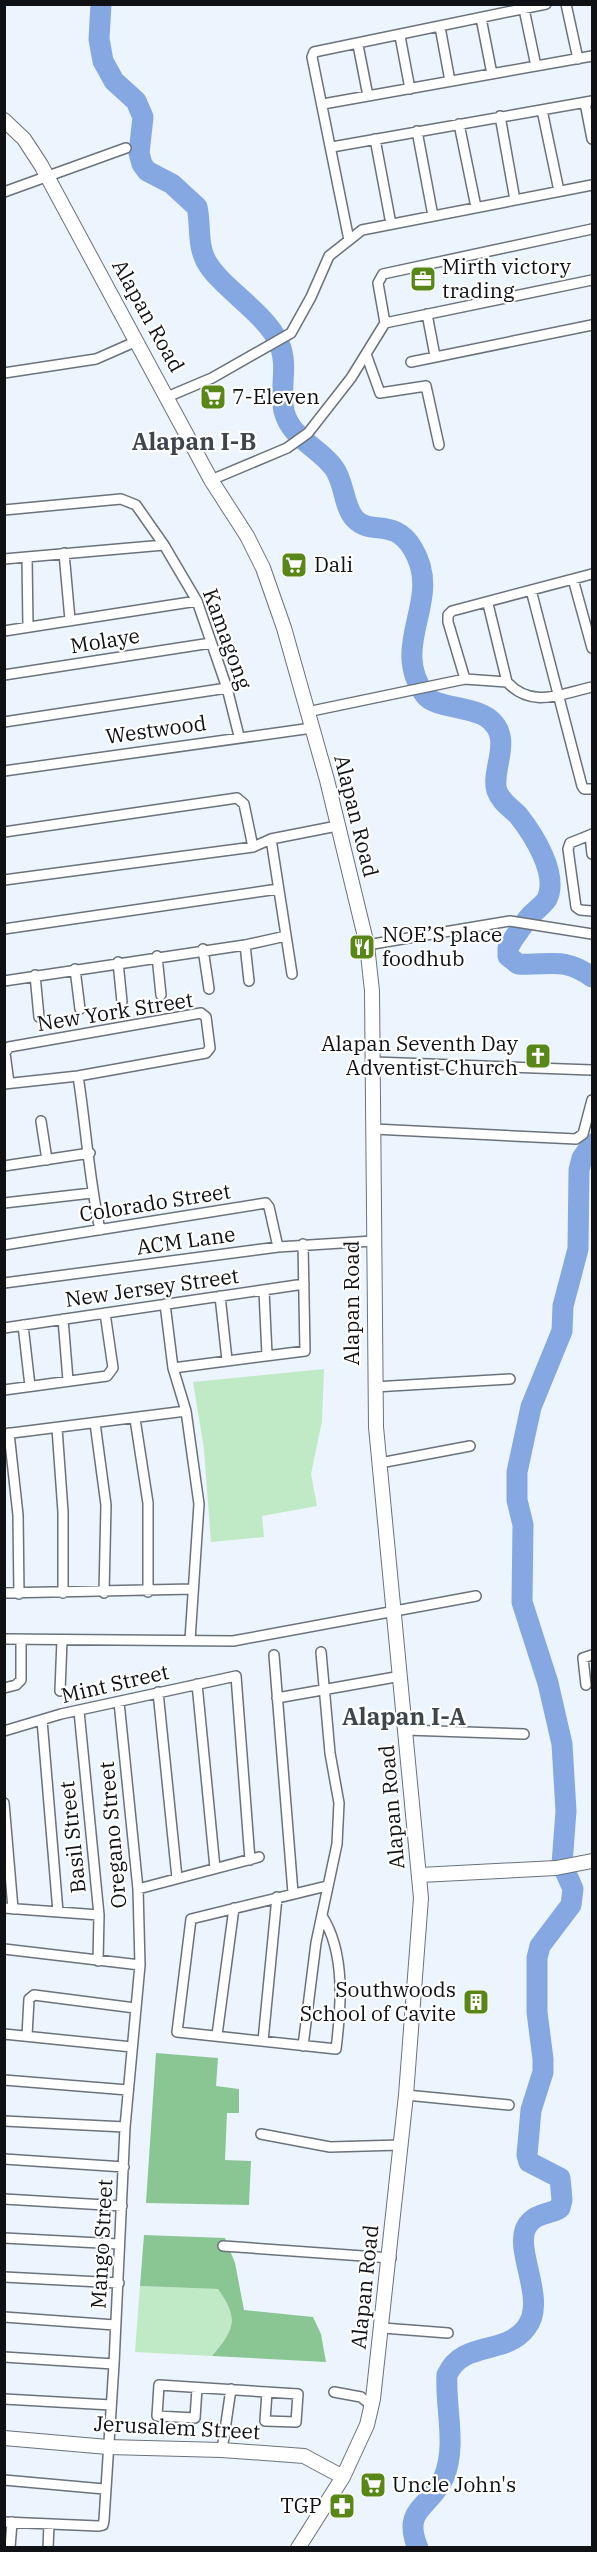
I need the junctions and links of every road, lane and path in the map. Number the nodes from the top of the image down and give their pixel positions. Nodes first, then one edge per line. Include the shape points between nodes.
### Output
1 (546, 4) edge
2 (566, 4) edge
3 (524, 9) junction
4 (482, 18) junction
5 (440, 27) junction
6 (400, 36) junction
7 (358, 45) junction
8 (592, 56) edge
9 (578, 59) junction
10 (536, 66) junction
11 (492, 74) junction
12 (450, 81) junction
13 (410, 88) junction
14 (368, 96) junction
15 (589, 102) edge
16 (323, 104) junction
17 (542, 110) junction
18 (500, 116) junction
19 (4, 120) edge
20 (459, 124) junction
21 (417, 131) junction
22 (375, 139) junction
23 (592, 139) edge
24 (332, 147) junction
25 (126, 148) dead end
26 (46, 175) junction
27 (592, 184) edge
28 (559, 191) junction
29 (4, 192) edge
30 (515, 200) junction
31 (476, 207) junction
32 (433, 216) junction
33 (391, 224) junction
34 (592, 229) edge
35 (349, 240) junction
36 (592, 280) edge
37 (427, 314) junction
38 (385, 323) junction
39 (592, 325) edge
40 (137, 341) junction
41 (366, 354) junction
42 (435, 356) junction
43 (411, 362) dead end
44 (4, 373) edge
45 (167, 397) junction
46 (439, 445) dead end
47 (211, 480) junction
48 (4, 510) edge
49 (164, 544) junction
50 (64, 553) junction
51 (27, 556) junction
52 (4, 559) edge
53 (592, 574) edge
54 (573, 579) junction
55 (531, 590) junction
56 (197, 601) junction
57 (488, 603) junction
58 (70, 620) junction
59 (28, 627) junction
60 (4, 631) edge
61 (211, 643) junction
62 (592, 648) edge
63 (4, 675) edge
64 (465, 679) junction
65 (507, 682) junction
66 (592, 687) edge
67 (227, 688) junction
68 (560, 694) junction
69 (307, 712) junction
70 (4, 722) edge
71 (312, 728) junction
72 (239, 736) junction
73 (4, 771) edge
74 (588, 789) edge
75 (337, 826) junction
76 (4, 832) edge
77 (591, 835) edge
78 (271, 839) junction
79 (254, 847) junction
80 (592, 854) edge
81 (4, 880) edge
82 (278, 888) junction
83 (592, 911) edge
84 (4, 929) edge
85 (592, 934) edge
86 (286, 936) junction
87 (245, 945) junction
88 (366, 945) junction
89 (203, 949) junction
90 (157, 957) junction
91 (118, 962) junction
92 (75, 969) junction
93 (292, 974) dead end
94 (36, 975) junction
95 (4, 981) edge
96 (249, 981) dead end
97 (209, 989) dead end
98 (161, 995) dead end
99 (122, 1002) dead end
100 (80, 1009) dead end
101 (39, 1017) dead end
102 (374, 1062) junction
103 (592, 1070) edge
104 (78, 1076) junction
105 (7, 1083) edge
106 (592, 1100) edge
107 (41, 1121) dead end
108 (374, 1129) junction
109 (90, 1154) junction
110 (47, 1160) junction
111 (4, 1166) edge
112 (92, 1193) junction
113 (4, 1203) edge
114 (100, 1230) junction
115 (372, 1241) junction
116 (303, 1244) junction
117 (4, 1245) edge
118 (278, 1246) junction
119 (4, 1283) edge
120 (304, 1284) junction
121 (264, 1291) junction
122 (220, 1296) junction
123 (165, 1304) junction
124 (105, 1313) junction
125 (63, 1319) junction
126 (23, 1325) junction
127 (4, 1328) edge
128 (267, 1355) junction
129 (227, 1360) junction
130 (173, 1368) junction
131 (68, 1380) junction
132 (510, 1380) dead end
133 (30, 1386) junction
134 (374, 1387) junction
135 (4, 1390) edge
136 (186, 1411) junction
137 (135, 1419) junction
138 (95, 1424) junction
139 (57, 1428) junction
140 (7, 1433) edge
141 (470, 1446) dead end
142 (380, 1464) junction
143 (194, 1589) junction
144 (148, 1592) junction
145 (4, 1593) edge
146 (63, 1593) junction
147 (104, 1593) junction
148 (19, 1594) junction
149 (476, 1596) dead end
150 (395, 1609) junction
151 (4, 1639) edge
152 (21, 1640) junction
153 (62, 1640) junction
154 (190, 1640) junction
155 (321, 1652) dead end
156 (274, 1655) dead end
157 (592, 1655) edge
158 (401, 1676) junction
159 (197, 1684) junction
160 (586, 1685) dead end
161 (4, 1688) edge
162 (326, 1689) junction
163 (60, 1691) dead end
164 (158, 1692) junction
165 (277, 1698) junction
166 (119, 1702) junction
167 (79, 1711) junction
168 (42, 1720) junction
169 (406, 1730) junction
170 (4, 1731) edge
171 (524, 1734) dead end
172 (4, 1803) edge
173 (592, 1860) edge
174 (215, 1868) junction
175 (420, 1875) junction
176 (177, 1878) junction
177 (327, 1886) junction
178 (138, 1889) junction
179 (293, 1893) junction
180 (277, 1897) junction
181 (234, 1908) junction
182 (9, 1909) edge
183 (58, 1912) junction
184 (99, 1915) junction
185 (322, 1916) junction
186 (4, 1949) edge
187 (98, 1960) junction
188 (141, 1965) junction
189 (135, 2008) junction
190 (4, 2034) edge
191 (217, 2035) junction
192 (27, 2036) junction
193 (264, 2041) junction
194 (303, 2046) junction
195 (132, 2047) junction
196 (4, 2080) edge
197 (128, 2090) junction
198 (406, 2095) junction
199 (509, 2105) dead end
200 (4, 2121) edge
201 (125, 2127) junction
202 (261, 2134) dead end
203 (400, 2145) junction
204 (4, 2158) edge
205 (124, 2167) junction
206 (4, 2199) edge
207 (122, 2206) junction
208 (4, 2238) edge
209 (119, 2244) junction
210 (223, 2246) dead end
211 (387, 2257) junction
212 (4, 2277) edge
213 (119, 2283) junction
214 (4, 2317) edge
215 (116, 2325) junction
216 (383, 2328) junction
217 (448, 2333) dead end
218 (4, 2357) edge
219 (114, 2364) junction
220 (197, 2388) junction
221 (231, 2389) junction
222 (267, 2392) junction
223 (334, 2392) dead end
224 (4, 2398) edge
225 (111, 2405) junction
226 (372, 2406) junction
227 (4, 2438) edge
228 (108, 2447) junction
229 (222, 2450) junction
230 (343, 2477) junction
231 (4, 2480) edge
232 (104, 2489) junction
233 (8, 2522) edge
234 (49, 2525) junction
235 (10, 2547) edge
236 (48, 2547) edge
237 (298, 2547) edge

1 - 3 street
2 - 9 street
3 - 4 street
3 - 10 street
4 - 5 street
4 - 11 street
5 - 6 street
5 - 12 street
6 - 7 street
6 - 13 street
7 - 14 street
7 - 16 street via 314,52
8 - 9 street
9 - 10 street
10 - 11 street
11 - 12 street
12 - 13 street
13 - 14 street
14 - 16 street
15 - 17 street
15 - 23 street
16 - 24 street
17 - 18 street
17 - 28 street
18 - 20 street
18 - 30 street
19 - 26 street, Alapan Road via 24,140
20 - 21 street
20 - 31 street
21 - 22 street
21 - 32 street
22 - 24 street
22 - 33 street
24 - 35 street
25 - 26 street
26 - 29 street
26 - 40 street, Alapan Road
27 - 28 street
28 - 30 street
30 - 31 street
31 - 32 street
32 - 33 street
33 - 35 street via 362,230
34 - 38 street via 383,274 378,283
35 - 45 street via 328,256 291,333 212,378
36 - 37 street
37 - 38 street
37 - 42 street
38 - 41 street
39 - 42 street
40 - 44 street via 96,358
40 - 45 street, Alapan Road
41 - 46 street via 380,393 428,388
41 - 47 street via 308,433 287,448
42 - 43 street
45 - 47 street, Alapan Road
47 - 69 street, Alapan Road via 263,568
48 - 49 street, Kamagong via 130,500
49 - 50 street
49 - 56 street, Kamagong
50 - 51 street
50 - 58 street
51 - 52 street
51 - 59 street
53 - 54 street
54 - 55 street
54 - 62 street
55 - 57 street
55 - 68 street
56 - 58 street
56 - 61 street, Kamagong
57 - 64 street via 448,615
57 - 65 street
58 - 59 street
59 - 60 street
61 - 63 street, Molaye
61 - 67 street, Kamagong
64 - 65 street
64 - 69 street
65 - 68 street via 517,693 529,698
66 - 68 street
67 - 70 street
67 - 72 street, Kamagong
68 - 74 street
69 - 71 street, Alapan Road
71 - 72 street, Westwood
71 - 75 street, Alapan Road
72 - 73 street, Westwood
75 - 78 street
75 - 88 street, Alapan Road
76 - 79 street via 237,798 244,804
77 - 80 street
77 - 83 street via 570,843 568,849 576,907
78 - 79 street
78 - 82 street
79 - 81 street
82 - 84 street
82 - 86 street
85 - 88 street via 510,921
86 - 87 street
86 - 93 street
87 - 89 street
87 - 96 street
88 - 102 street, Alapan Road
89 - 90 street
89 - 97 street
90 - 91 street
90 - 98 street
91 - 92 street
91 - 99 street
92 - 94 street
92 - 100 street
94 - 95 street
94 - 101 street
102 - 103 street
102 - 108 street, Alapan Road
104 - 105 street, New York Street
104 - 105 street, New York Street via 206,1053 210,1048 206,1017 201,1013 9,1047 5,1053
104 - 109 street
106 - 108 street via 583,1134 576,1139
107 - 110 street
108 - 115 street, Alapan Road
109 - 110 street
109 - 112 street
110 - 111 street
112 - 113 street
112 - 114 street
114 - 117 street, Colorado Street
114 - 118 street, Colorado Street via 266,1203
115 - 116 street, ACM Lane
115 - 134 street, Alapan Road
116 - 118 street, ACM Lane
116 - 120 street
118 - 119 street, ACM Lane
120 - 121 street, New Jersey Street
120 - 128 street via 305,1351
121 - 122 street, New Jersey Street
121 - 128 street
122 - 123 street, New Jersey Street
122 - 129 street
123 - 124 street, New Jersey Street
123 - 130 street
124 - 125 street, New Jersey Street
124 - 131 street via 111,1373
125 - 126 street, New Jersey Street
125 - 131 street
126 - 127 street, New Jersey Street
126 - 133 street
128 - 129 street
129 - 130 street
130 - 136 street
131 - 133 street
132 - 134 street
133 - 135 street
134 - 142 street, Alapan Road
136 - 137 street
136 - 143 street via 199,1504
137 - 138 street
137 - 144 street via 148,1503
138 - 139 street
138 - 147 street via 106,1505
139 - 140 street
139 - 146 street
140 - 148 street via 18,1515
141 - 142 street
142 - 150 street, Alapan Road
143 - 144 street
143 - 154 street
144 - 147 street
145 - 148 street
146 - 147 street
146 - 148 street
149 - 150 street
150 - 154 street via 233,1641
150 - 158 street, Alapan Road
151 - 152 street
152 - 153 street
152 - 161 street via 21,1680
153 - 154 street
153 - 163 street
155 - 162 street
156 - 165 street
157 - 160 street via 583,1658
158 - 162 street
158 - 169 street, Alapan Road
159 - 164 street, Mint Street
159 - 174 street
159 - 174 street, Mint Street via 236,1676 254,1858
162 - 165 street
162 - 177 street via 330,1753 339,1803 337,1844
164 - 166 street, Mint Street
164 - 176 street
165 - 179 street
166 - 167 street, Mint Street
166 - 178 street, Oregano Street
167 - 168 street, Mint Street
167 - 184 street, Basil Street
168 - 170 street, Mint Street
168 - 183 street
169 - 171 street
169 - 175 street, Alapan Road
172 - 182 street
173 - 175 street via 556,1868
174 - 176 street
175 - 198 street, Alapan Road
176 - 178 street
177 - 179 street
177 - 185 street
178 - 188 street, Oregano Street
179 - 180 street
180 - 181 street
180 - 193 street
181 - 191 street
181 - 191 street via 190,1919 177,2032
182 - 183 street
183 - 184 street
184 - 187 street, Basil Street
185 - 194 street
185 - 194 street via 331,1930 338,1969 336,2049
186 - 187 street
187 - 188 street
188 - 189 street, Mango Street
189 - 192 street via 31,1996
189 - 195 street, Mango Street
190 - 192 street
191 - 193 street
192 - 195 street
193 - 194 street
195 - 197 street, Mango Street
196 - 197 street
197 - 201 street, Mango Street
198 - 199 street
198 - 203 street, Alapan Road
200 - 201 street
201 - 205 street, Mango Street
202 - 203 street via 330,2147
203 - 211 street, Alapan Road
204 - 205 street
205 - 207 street, Mango Street
206 - 207 street
207 - 209 street, Mango Street
208 - 209 street
209 - 213 street, Mango Street
210 - 211 street
211 - 216 street, Alapan Road
212 - 213 street
213 - 215 street, Mango Street
214 - 215 street
215 - 219 street, Mango Street
216 - 217 street
216 - 226 street, Alapan Road
218 - 219 street
219 - 225 street, Mango Street
220 - 220 street via 159,2385 157,2416 195,2418
220 - 221 street
221 - 222 street
221 - 229 street
222 - 222 street via 265,2421 296,2422 298,2394
223 - 226 street via 362,2397
224 - 225 street
225 - 228 street, Mango Street
226 - 230 street, Alapan Road
227 - 228 street, Jerusalem Street
228 - 229 street, Jerusalem Street
228 - 232 street, Mango Street
229 - 230 street, Jerusalem Street via 304,2456
230 - 237 street, Alapan Road
231 - 232 street
232 - 234 street, Mango Street via 103,2525
233 - 234 street
233 - 235 street
234 - 236 street

